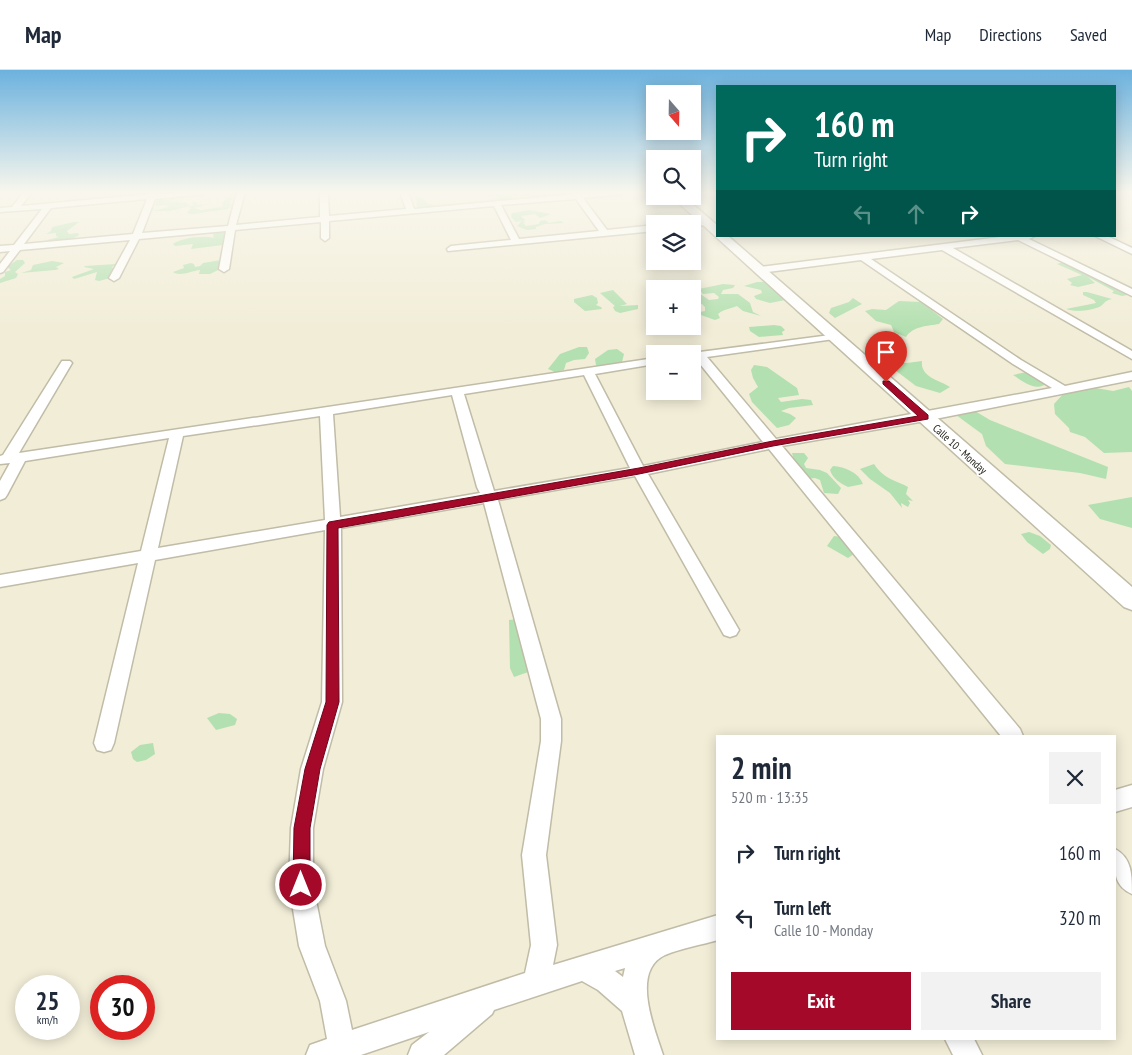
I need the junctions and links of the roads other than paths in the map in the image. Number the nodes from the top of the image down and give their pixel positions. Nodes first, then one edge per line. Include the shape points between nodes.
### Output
1 (24, 238) edge
2 (125, 238) edge
3 (135, 238) edge
4 (229, 238) edge
5 (514, 238) edge
6 (556, 238) edge
7 (724, 238) edge
8 (1020, 238) joint
9 (1104, 238) edge
10 (516, 242) junction
11 (944, 247) junction
12 (16, 248) junction
13 (0, 249) edge
14 (451, 249) dead end
15 (1132, 250) edge
16 (864, 258) junction
17 (224, 268) dead end
18 (0, 270) edge
19 (760, 270) junction
20 (114, 278) dead end
21 (1132, 293) edge
22 (834, 336) junction
23 (701, 355) edge
24 (1132, 356) edge
25 (646, 362) edge
26 (701, 362) edge
27 (66, 363) dead end
28 (588, 371) junction
29 (1132, 376) edge
30 (1062, 388) junction
31 (457, 391) junction
32 (326, 411) junction
33 (925, 417) junction
34 (177, 434) junction
35 (773, 444) junction
36 (9, 459) edge
37 (639, 471) junction
38 (0, 495) edge
39 (490, 498) junction
40 (333, 525) junction
41 (149, 556) junction
42 (0, 581) edge
43 (1132, 601) edge
44 (730, 630) dead end
45 (1012, 735) edge
46 (104, 743) dead end
47 (1132, 796) edge
48 (1116, 801) edge
49 (1116, 862) edge
50 (1132, 882) edge
51 (716, 928) edge
52 (657, 945) junction
53 (583, 968) junction
54 (536, 984) junction
55 (493, 998) junction
56 (633, 1002) junction
57 (960, 1040) edge
58 (331, 1051) edge
59 (422, 1055) edge
60 (649, 1055) edge
61 (968, 1055) edge

1 - 12 street
2 - 12 street
3 - 20 street
4 - 17 street
5 - 10 street
6 - 10 street
7 - 19 street, Calle 10 - Monday
8 - 11 street
8 - 21 street
9 - 15 street
10 - 14 street
11 - 16 street
11 - 24 street
12 - 13 street
12 - 18 street
16 - 19 street
16 - 30 street via 1017,362
19 - 22 street, Calle 10 - Monday
22 - 23 street
22 - 33 street, Calle 10 - Monday
25 - 28 street
26 - 35 street
27 - 36 street
28 - 31 street
28 - 37 street
29 - 30 street
30 - 33 street
31 - 32 street
31 - 39 street
32 - 34 street
32 - 40 street
33 - 35 street
33 - 43 street, Calle 10 - Monday
34 - 36 street
34 - 41 street
35 - 37 street
35 - 45 street
36 - 38 street
37 - 39 street
37 - 44 street
39 - 40 street
39 - 54 street via 551,719 551,741 534,856 544,945
40 - 41 street
40 - 58 street via 332,702 312,769 302,828 301,885 312,946 333,1001
41 - 42 street
41 - 46 street
47 - 48 street
49 - 50 street
51 - 52 street
52 - 53 street
52 - 56 street via 643,959 636,975
53 - 54 street
53 - 56 street
54 - 55 street
55 - 58 street
55 - 59 street
56 - 60 street
57 - 61 street

